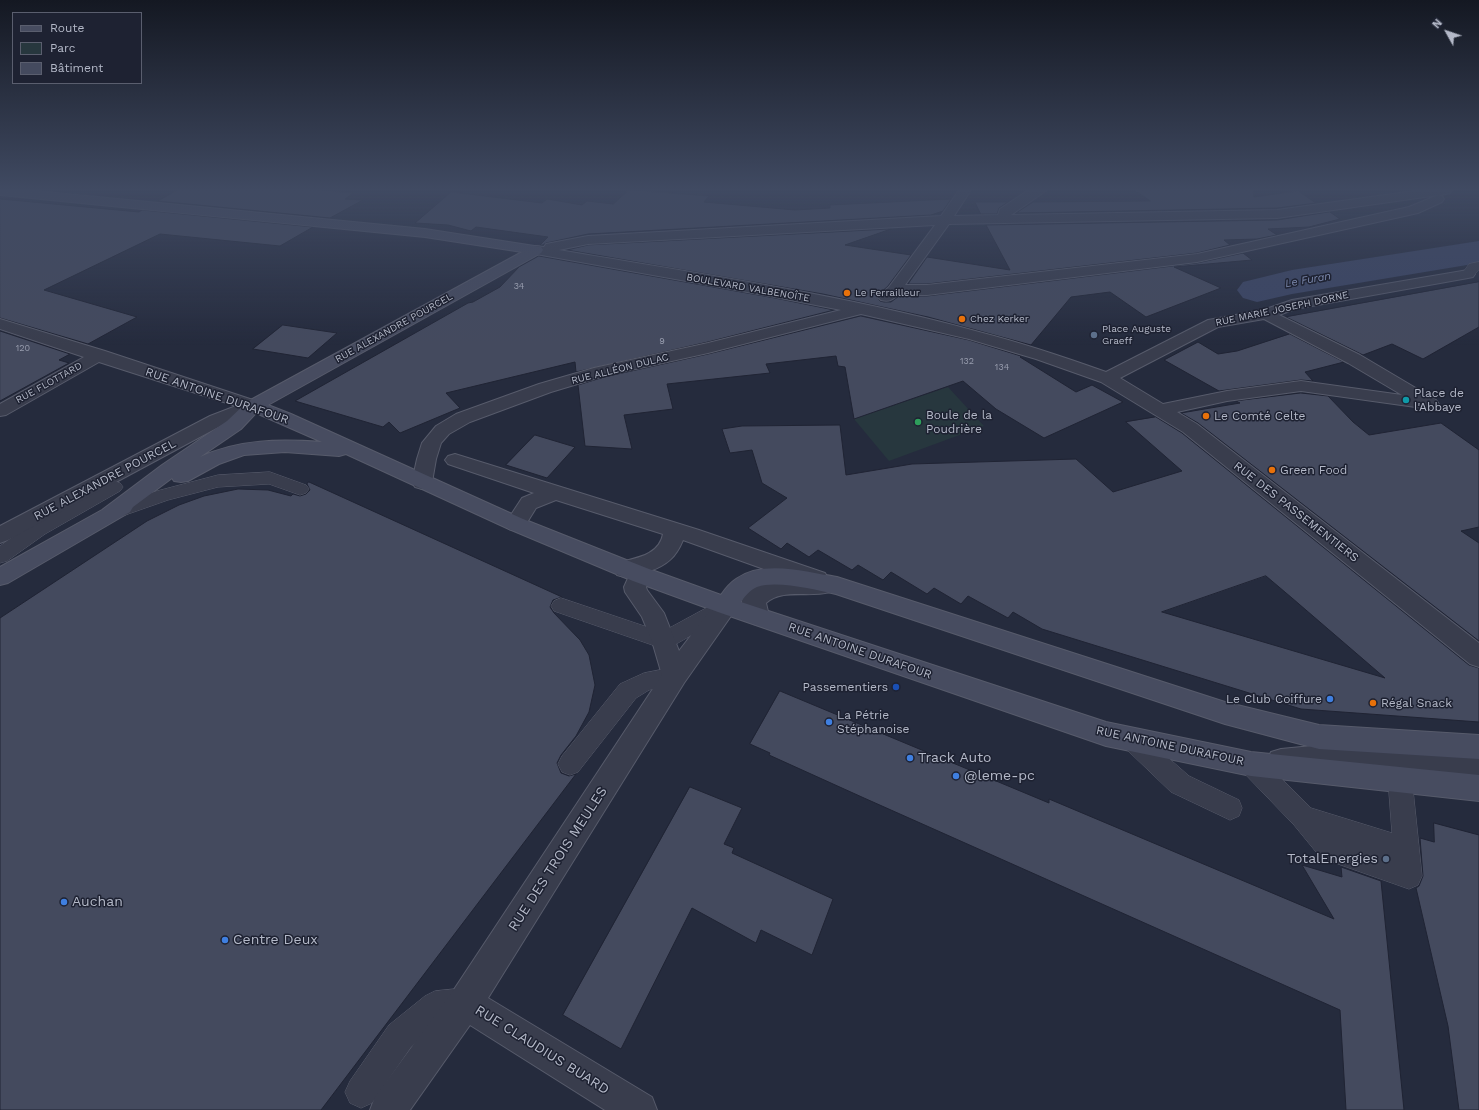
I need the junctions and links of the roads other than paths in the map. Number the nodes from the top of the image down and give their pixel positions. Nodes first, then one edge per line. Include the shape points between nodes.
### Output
1 (482, 242) edge
2 (579, 242) edge
3 (929, 242) edge
4 (1270, 242) edge
5 (536, 250) junction
6 (1473, 270) edge
7 (894, 290) junction
8 (865, 310) junction
9 (1266, 314) junction
10 (0, 324) edge
11 (99, 355) junction
12 (1107, 378) junction
13 (253, 406) junction
14 (1162, 410) junction
15 (0, 411) edge
16 (354, 451) junction
17 (455, 460) dead end
18 (422, 482) junction
19 (114, 487) dead end
20 (300, 489) dead end
21 (555, 493) junction
22 (110, 515) junction
23 (516, 524) junction
24 (674, 530) junction
25 (0, 536) edge
26 (0, 556) edge
27 (633, 572) junction
28 (0, 577) edge
29 (836, 586) junction
30 (561, 606) dead end
31 (726, 606) junction
32 (757, 616) junction
33 (664, 642) junction
34 (1479, 657) edge
35 (675, 676) junction
36 (1131, 739) junction
37 (1479, 747) edge
38 (570, 764) dead end
39 (1252, 764) junction
40 (1479, 765) edge
41 (1400, 780) junction
42 (1479, 788) edge
43 (1230, 808) dead end
44 (465, 1003) junction
45 (361, 1092) dead end
46 (388, 1110) edge
47 (639, 1110) edge

1 - 5 street, BOULEVARD VALBENOÎTE
2 - 5 street
3 - 7 street
4 - 7 street via 1197,258 926,290
5 - 8 street, BOULEVARD VALBENOÎTE
5 - 13 street, RUE ALEXANDRE POURCEL
6 - 9 street, RUE MARIE JOSEPH DORNE via 1292,305
7 - 8 street
8 - 12 street, BOULEVARD VALBENOÎTE via 1034,352
8 - 18 street, RUE ALLÉON DULAC via 600,372 545,388 463,418 450,424 434,437 430,444
9 - 12 street, RUE MARIE JOSEPH DORNE via 1214,323
9 - 14 street via 1354,359 1430,404 1301,386 1227,396
10 - 11 street, RUE ANTOINE DURAFOUR
11 - 13 street, RUE ANTOINE DURAFOUR
11 - 15 street, RUE FLOTTARD
12 - 14 street, RUE DES PASSEMENTIERS
13 - 16 street, RUE ANTOINE DURAFOUR
13 - 22 street, RUE ALEXANDRE POURCEL via 234,425
13 - 25 street, RUE ALEXANDRE POURCEL via 217,420
14 - 34 street, RUE DES PASSEMENTIERS via 1190,428
16 - 18 street, RUE ANTOINE DURAFOUR
16 - 22 street, RUE ALEXANDRE POURCEL via 299,446 232,452 193,469
17 - 21 street
18 - 23 street, RUE ANTOINE DURAFOUR
19 - 26 lane via 38,529
20 - 22 lane via 270,478 218,481 163,495
21 - 23 street via 529,504
21 - 24 street
22 - 28 street, RUE ALEXANDRE POURCEL
23 - 27 street, RUE ANTOINE DURAFOUR
24 - 27 street via 671,546 661,557
24 - 29 street
27 - 31 street, RUE ANTOINE DURAFOUR
27 - 33 street via 636,592 652,613
29 - 31 street via 794,578 754,579 739,589
29 - 32 street via 784,587 760,594 754,601
29 - 37 street via 1225,713 1319,737
30 - 33 lane
31 - 32 street, RUE ANTOINE DURAFOUR
31 - 33 lane
31 - 35 street, RUE DES TROIS MEULES
32 - 36 street, RUE ANTOINE DURAFOUR via 1106,734
33 - 35 street
35 - 38 lane via 644,682 628,691
35 - 44 street, RUE DES TROIS MEULES
36 - 39 street, RUE ANTOINE DURAFOUR
36 - 43 lane via 1180,784
39 - 40 street via 1333,756
39 - 41 street, RUE ANTOINE DURAFOUR
39 - 41 lane via 1330,849 1409,876
41 - 42 street, RUE ANTOINE DURAFOUR
44 - 45 lane via 435,1006 400,1036
44 - 46 street, RUE DES TROIS MEULES
44 - 47 street, RUE CLAUDIUS BUARD

